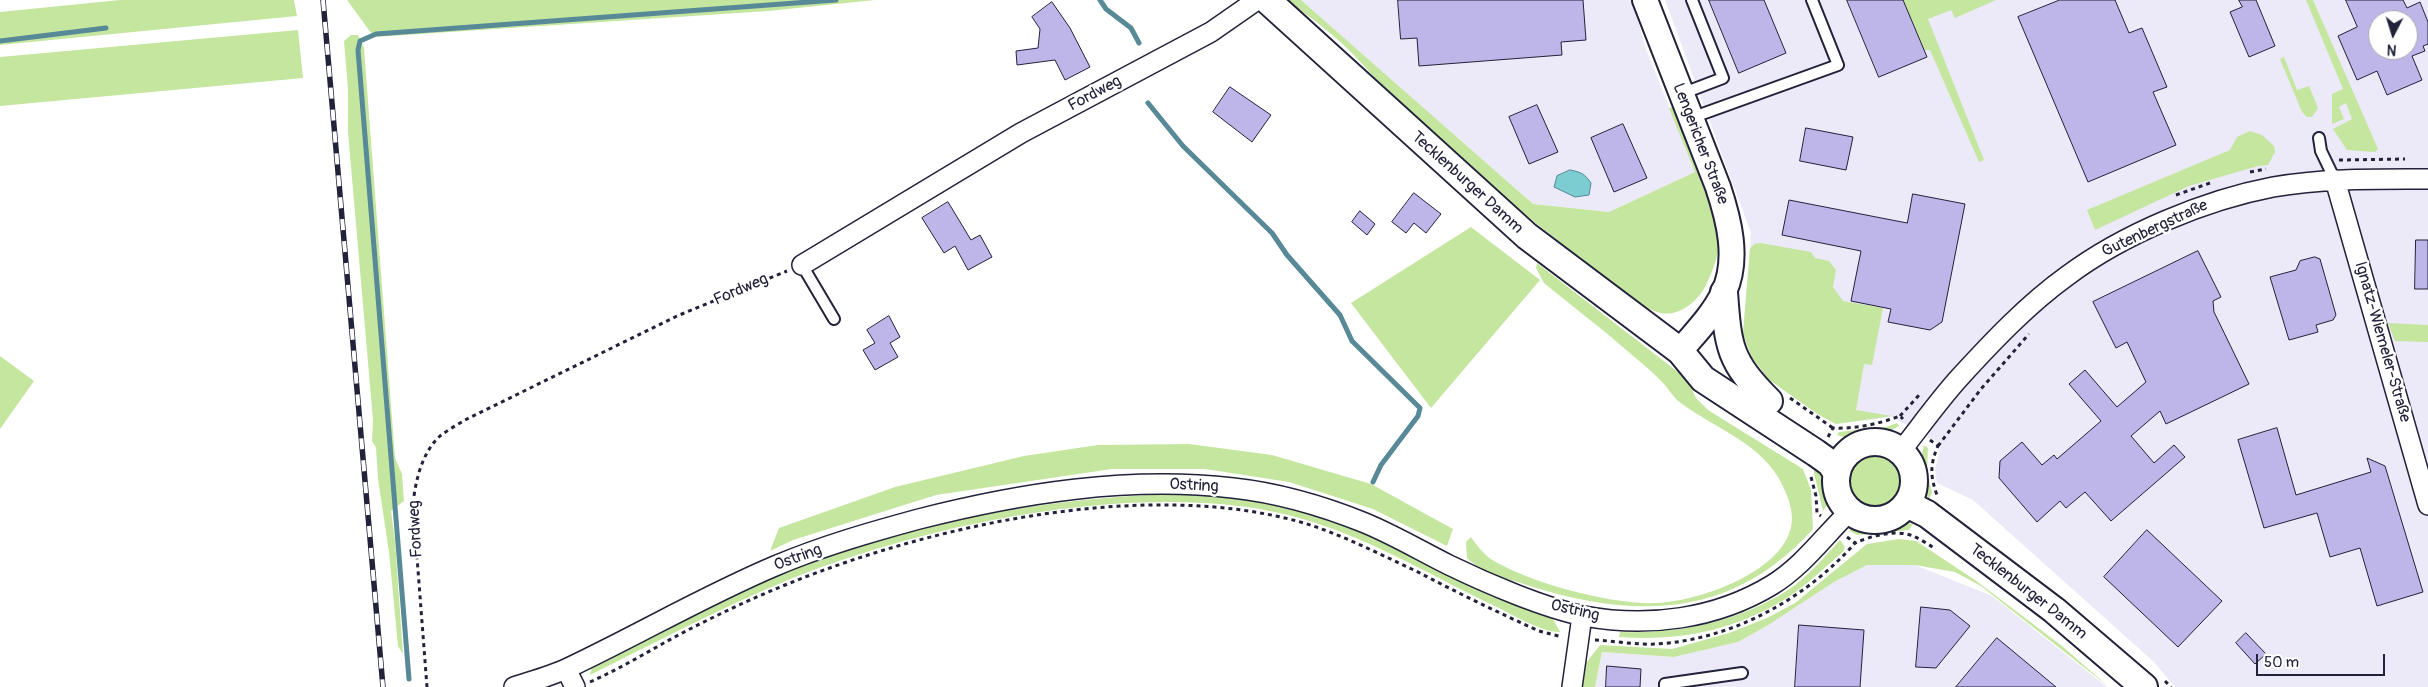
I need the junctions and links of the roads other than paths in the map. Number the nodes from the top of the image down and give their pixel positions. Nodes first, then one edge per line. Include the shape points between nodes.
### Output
1 (1257, 0) edge
2 (1267, 0) edge
3 (1645, 0) edge
4 (1692, 0) edge
5 (1812, 0) edge
6 (1681, 94) junction
7 (1691, 118) junction
8 (2319, 138) dead end
9 (2428, 179) edge
10 (2335, 180) junction
11 (802, 265) joint
12 (1724, 292) junction
13 (834, 319) dead end
14 (1680, 351) junction
15 (1769, 401) junction
16 (1821, 446) junction
17 (1855, 447) junction
18 (1900, 451) junction
19 (1836, 473) junction
20 (2428, 505) edge
21 (1917, 509) junction
22 (1841, 519) junction
23 (1582, 616) junction
24 (566, 669) junction
25 (1742, 673) dead end
26 (581, 685) edge
27 (514, 687) edge
28 (1572, 687) edge
29 (1665, 687) edge
30 (2144, 687) edge

1 - 11 street, Fordweg via 1211,32 1021,133
2 - 14 main road, Tecklenburger Damm via 1527,236
3 - 6 street, Lengericher Straße
4 - 6 lane via 1723,78
5 - 7 lane via 1838,66
6 - 7 street, Lengericher Straße
7 - 12 street, Lengericher Straße via 1727,214 1731,256
8 - 10 lane via 2320,151
9 - 10 street, Gutenbergstraße
10 - 18 street, Gutenbergstraße via 2274,187 2209,203 2112,246 2066,276 2027,310 1959,378
10 - 20 street, Ignatz-Wiemeler-Straße
11 - 13 lane
12 - 14 street, Lengericher Straße
12 - 15 main road, Lengericher Straße via 1727,332 1734,359 1748,380
14 - 15 main road, Tecklenburger Damm via 1714,364
14 - 16 main road, Tecklenburger Damm via 1703,379
15 - 16 main road, Tecklenburger Damm
16 - 17 main road, Tecklenburger Damm
16 - 19 main road, Tecklenburger Damm
17 - 18 main road via 1878,442
17 - 19 main road via 1840,462
18 - 21 main road via 1913,471
19 - 22 main road
21 - 22 main road via 1886,519
21 - 30 main road, Tecklenburger Damm via 2054,610
22 - 23 street, Ostring via 1799,566 1742,602 1715,611 1655,621
23 - 24 street, Ostring via 1540,603 1453,567 1368,524 1288,497 1233,488 1131,484 1081,488 980,504 868,532 777,565
23 - 28 street
24 - 26 street
24 - 27 street, Ostring
25 - 29 lane via 1674,682 1665,684

